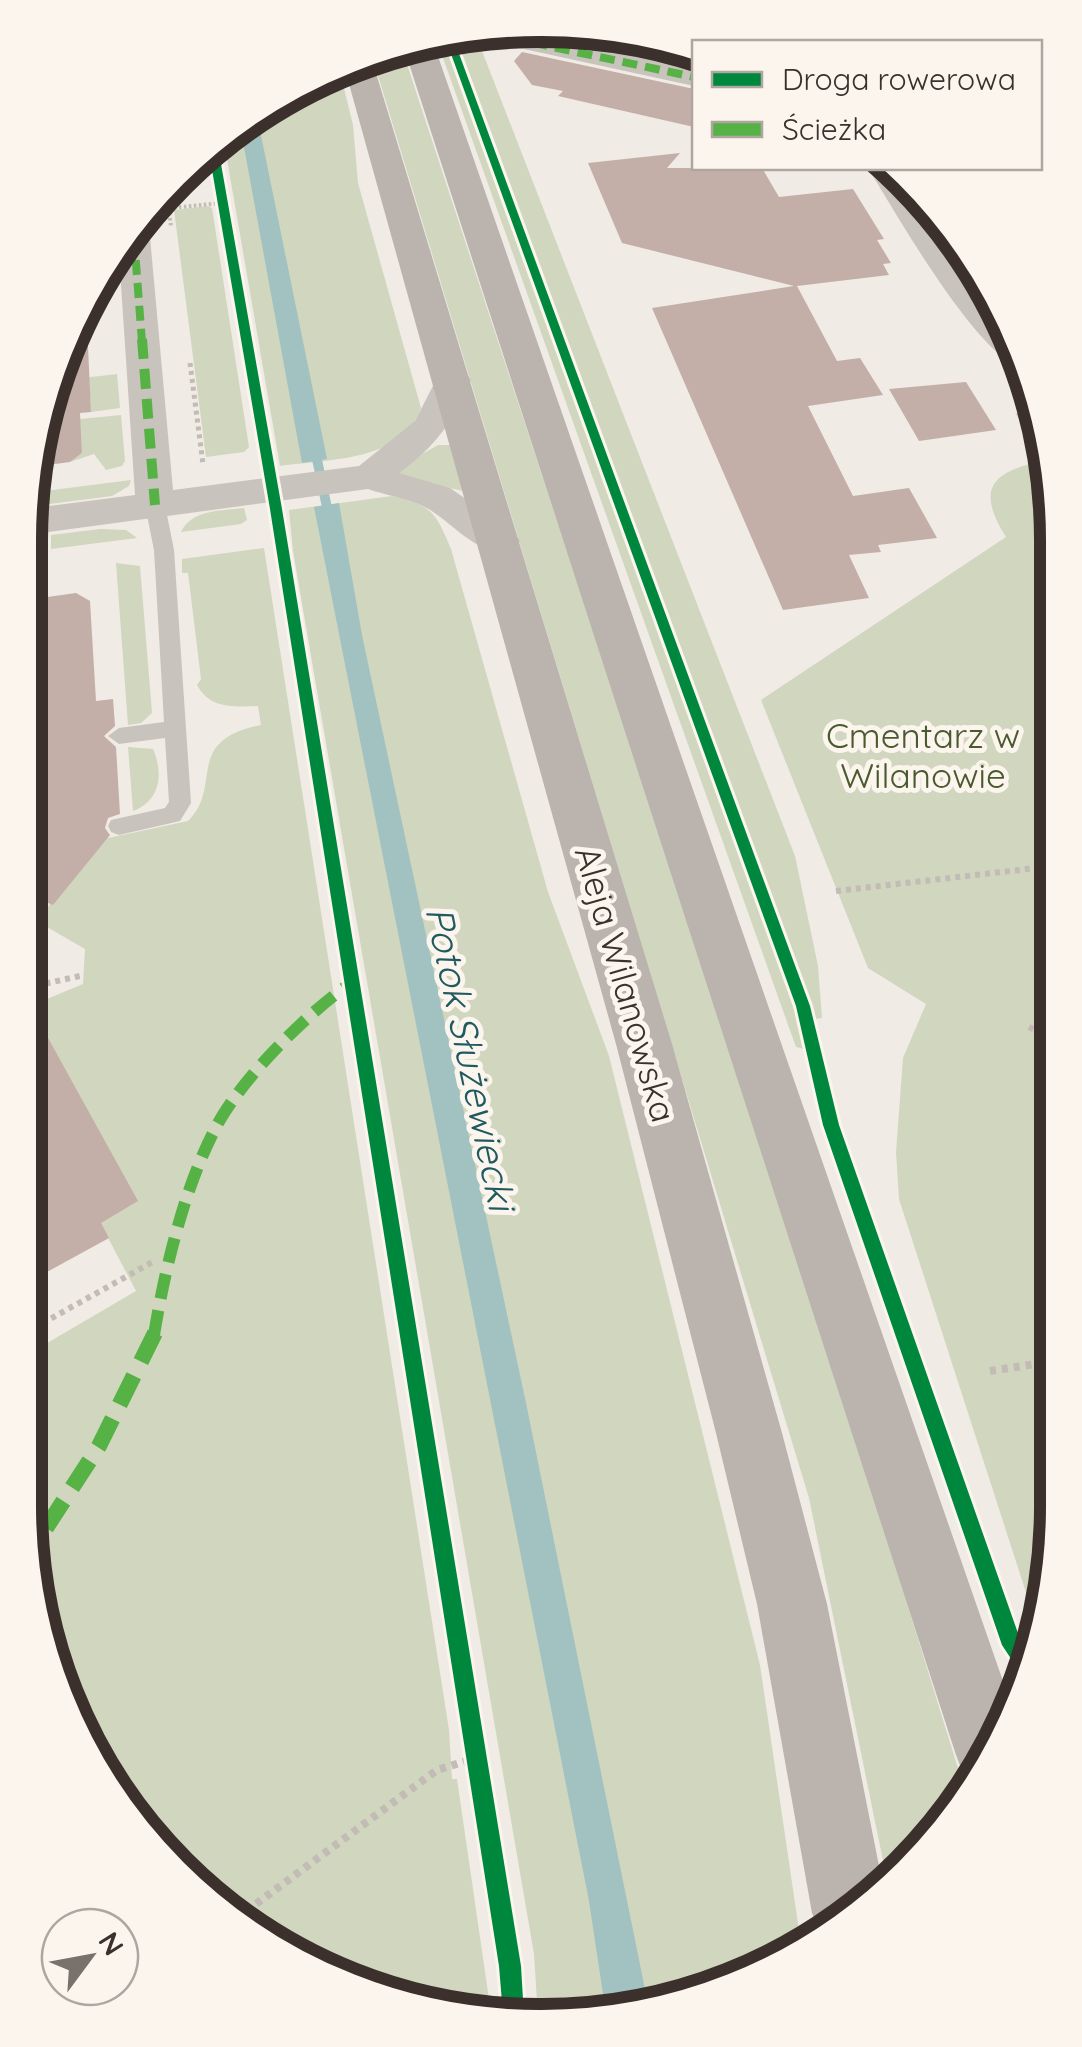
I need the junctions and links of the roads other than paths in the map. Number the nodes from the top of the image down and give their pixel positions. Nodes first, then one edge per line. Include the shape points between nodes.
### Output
1 (531, 43) edge
2 (423, 57) edge
3 (363, 75) edge
4 (692, 78) edge
5 (904, 200) edge
6 (135, 253) edge
7 (992, 330) edge
8 (453, 380) junction
9 (359, 478) junction
10 (155, 505) junction
11 (43, 520) edge
12 (500, 541) junction
13 (176, 729) junction
14 (119, 736) dead end
15 (119, 826) dead end
16 (985, 1733) edge
17 (847, 1899) edge

1 - 4 street
2 - 16 main road
3 - 8 main road, Aleja Wilanowska
5 - 7 street
6 - 10 street
8 - 9 street via 424,438
8 - 12 main road, Aleja Wilanowska
9 - 10 street
9 - 12 street via 436,498
10 - 11 street
10 - 13 lane
12 - 17 main road, Aleja Wilanowska via 670,1136 792,1604
13 - 14 lane
13 - 15 lane via 178,810

